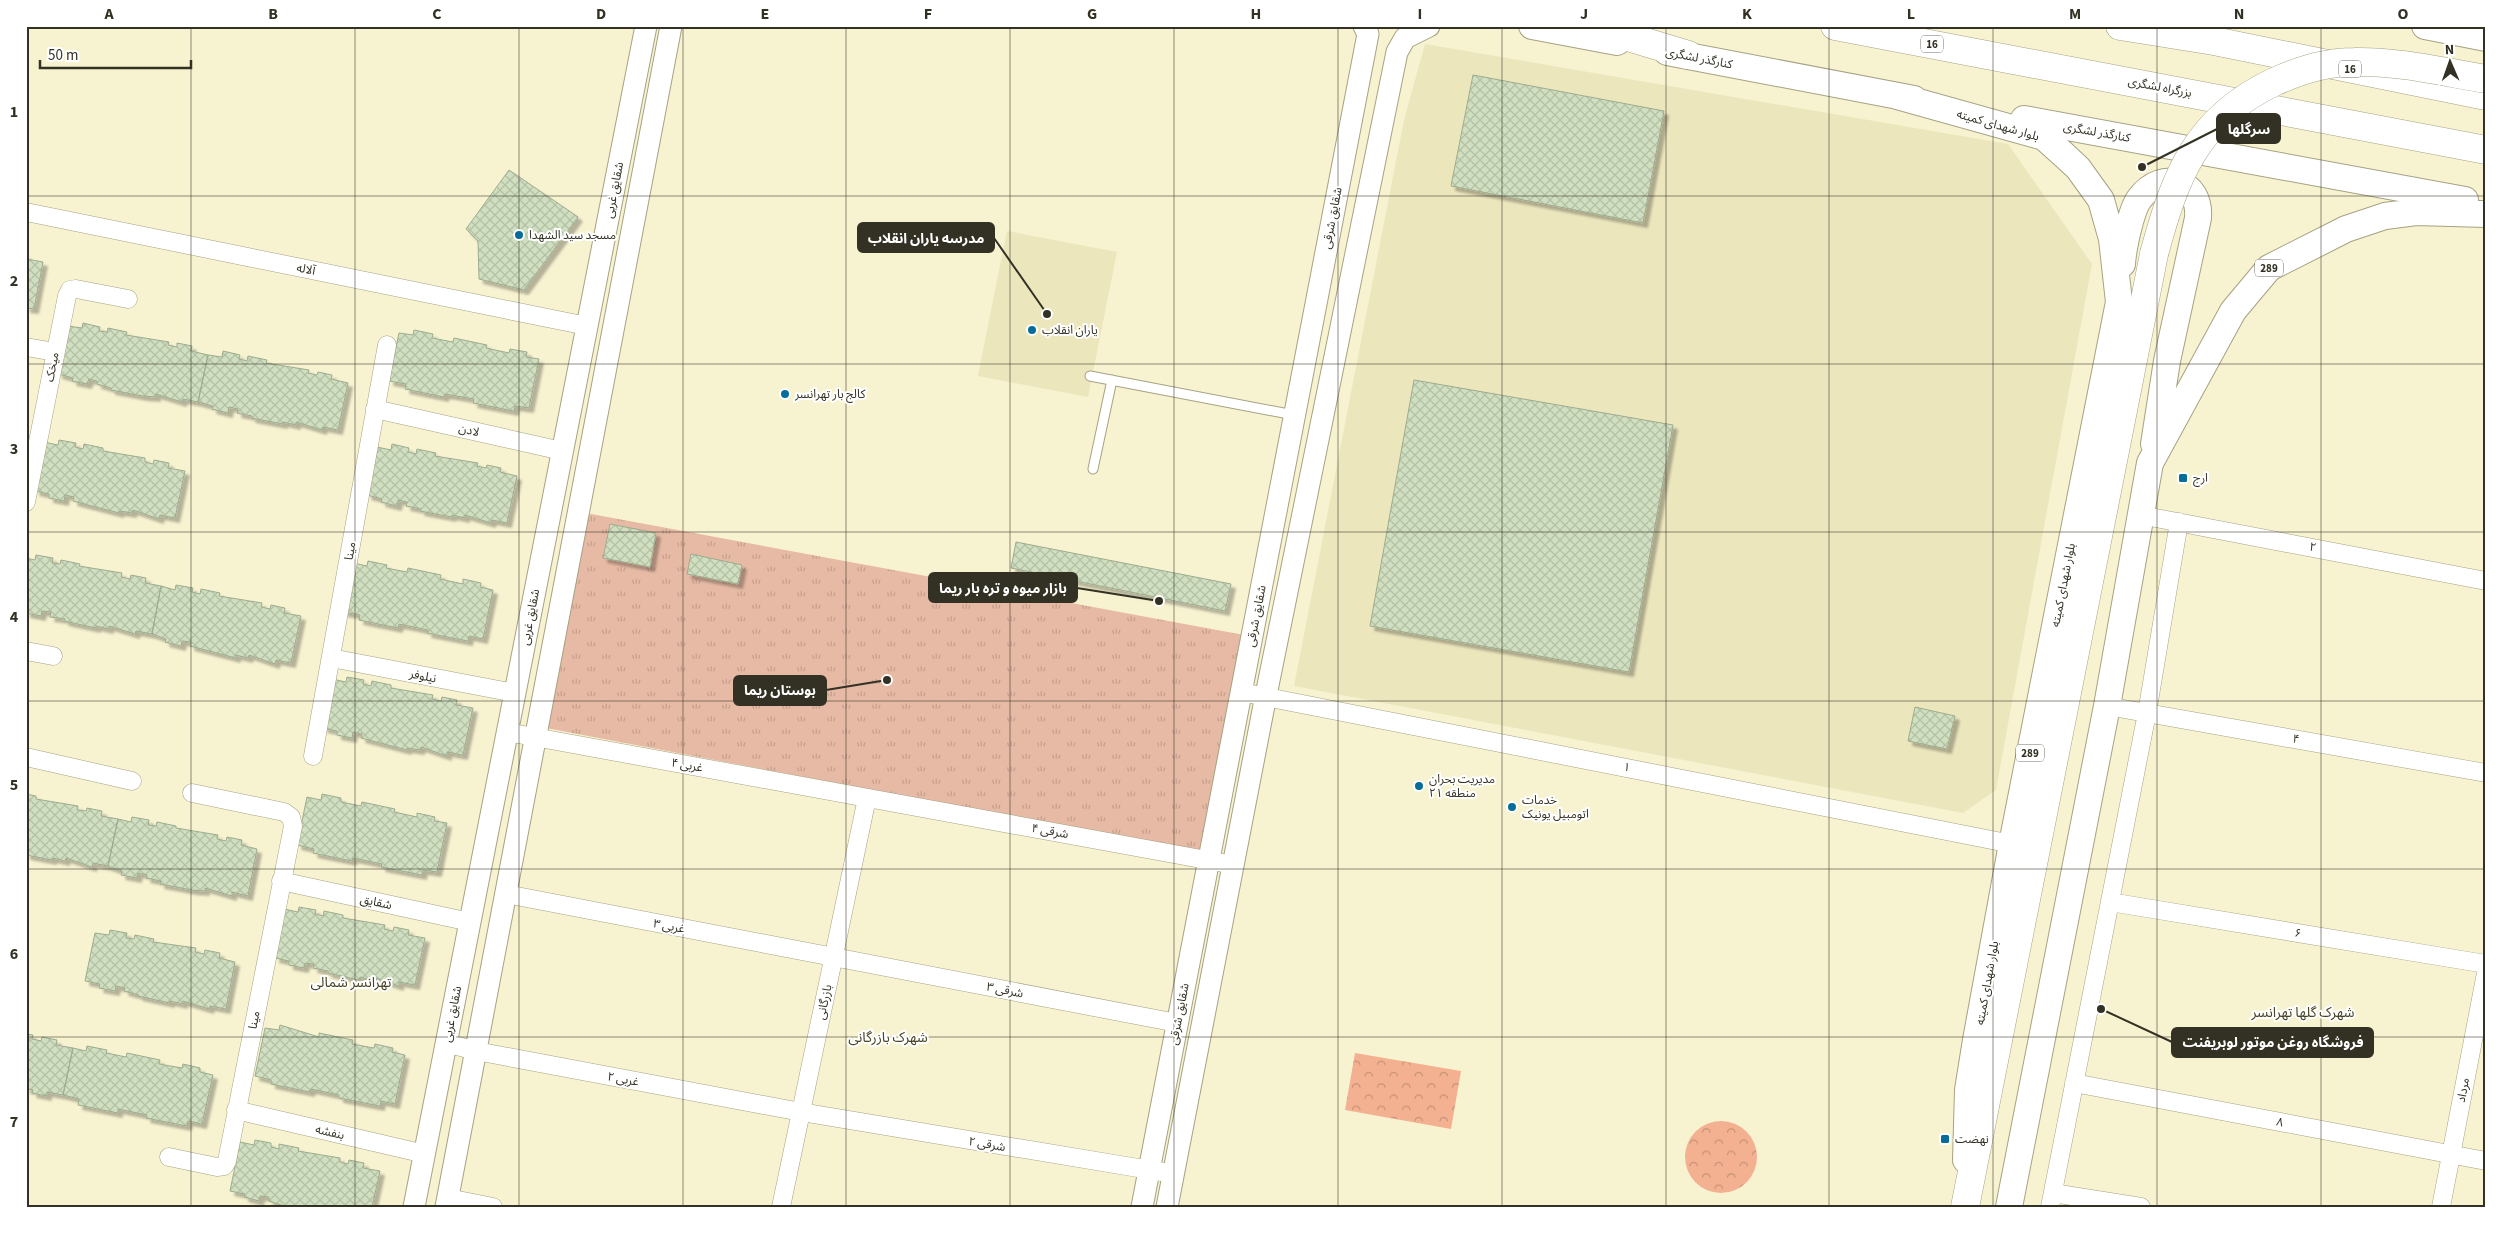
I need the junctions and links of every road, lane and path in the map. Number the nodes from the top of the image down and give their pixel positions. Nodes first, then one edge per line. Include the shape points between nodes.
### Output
1 (646, 26) edge
2 (671, 26) edge
3 (1364, 26) edge
4 (1429, 26) edge
5 (1532, 26) edge
6 (1592, 26) edge
7 (1835, 26) edge
8 (2120, 26) edge
9 (2425, 26) edge
10 (2486, 38) edge
11 (1688, 55) junction
12 (2486, 79) edge
13 (1897, 96) junction
14 (2486, 96) edge
15 (2486, 150) edge
16 (2486, 204) edge
17 (26, 212) edge
18 (2486, 214) edge
19 (606, 230) junction
20 (631, 235) junction
21 (128, 299) dead end
22 (2119, 302) junction
23 (587, 326) junction
24 (387, 345) dead end
25 (26, 347) edge
26 (55, 352) junction
27 (1090, 376) dead end
28 (1112, 380) junction
29 (375, 409) junction
30 (1294, 415) junction
31 (562, 451) junction
32 (2150, 463) junction
33 (1093, 469) dead end
34 (26, 502) edge
35 (2140, 515) junction
36 (2179, 522) junction
37 (2486, 581) edge
38 (26, 651) edge
39 (53, 656) dead end
40 (330, 658) junction
41 (1241, 692) junction
42 (515, 693) junction
43 (1266, 695) junction
44 (2107, 706) junction
45 (2147, 713) junction
46 (507, 732) junction
47 (536, 737) junction
48 (313, 756) dead end
49 (26, 757) edge
50 (2486, 773) edge
51 (132, 781) dead end
52 (192, 793) dead end
53 (867, 798) junction
54 (2012, 844) junction
55 (1208, 860) junction
56 (1234, 865) junction
57 (281, 881) junction
58 (506, 894) junction
59 (2110, 902) junction
60 (470, 922) junction
61 (833, 958) junction
62 (2486, 964) edge
63 (2486, 973) edge
64 (1177, 1023) junction
65 (446, 1043) junction
66 (476, 1051) junction
67 (2074, 1083) junction
68 (236, 1110) junction
69 (801, 1112) junction
70 (425, 1154) junction
71 (2451, 1154) junction
72 (169, 1157) dead end
73 (2486, 1161) edge
74 (1149, 1172) junction
75 (1174, 1174) junction
76 (2051, 1200) edge
77 (447, 1202) edge
78 (414, 1207) edge
79 (493, 1207) edge
80 (781, 1207) edge
81 (1142, 1207) edge
82 (1168, 1207) edge
83 (1965, 1207) edge
84 (2009, 1207) edge
85 (2141, 1207) edge
86 (2441, 1207) edge

1 - 19 street, شقایق غربی
2 - 20 street, شقایق غربی
3 - 30 street, شقایق شرقی via 1368,34
4 - 43 street, شقایق شرقی via 1405,38 1397,52
5 - 11 main road, کنارگذر لشگری
6 - 11 highway
7 - 15 highway, بزرگراه لشگری / 16
8 - 14 highway, 16 via 2214,41
9 - 10 main road
11 - 13 main road, کنارگذر لشگری
12 - 83 highway, bridge via 2391,64 2354,62 2298,71 2234,105 2216,121 2183,167 2168,203 2154,254
13 - 16 main road, کنارگذر لشگری
13 - 22 main road, بلوار شهدای کمیته / 289 via 2044,137 2064,155 2078,168 2101,200 2112,239
17 - 23 street, آلاله
18 - 32 main road, 289 via 2416,212 2385,216 2346,229 2269,268 2233,310
19 - 20 street
19 - 23 street, شقایق غربی
20 - 47 street, شقایق غربی
21 - 26 street, میخک via 70,290
22 - 32 main road via 2124,246 2138,200 2159,182 2175,182 2188,187 2199,205 2198,218 2167,361
22 - 54 main road, بلوار شهدای کمیته / 289
23 - 31 street, شقایق غربی
24 - 29 street, مینا
25 - 26 street
26 - 34 street, میخک
27 - 28 lane
28 - 30 lane
28 - 33 lane
29 - 31 street, لادن
29 - 40 street, مینا
30 - 41 street, شقایق شرقی
31 - 42 street, شقایق غربی
32 - 35 main road, 289
35 - 36 street, ۲
35 - 44 main road, 289
36 - 37 street, ۲
36 - 45 street
38 - 39 street
40 - 42 street, نیلوفر
40 - 48 street, مینا
41 - 43 street, ۱
41 - 55 street, شقایق شرقی
42 - 46 street, شقایق غربی
43 - 54 street, ۱
43 - 56 street, شقایق شرقی
44 - 45 street, ۴
44 - 84 main road, 289
45 - 50 street, ۴
45 - 59 street
46 - 47 street, ۴ غربی
46 - 60 street, شقایق غربی
47 - 53 street, ۴ غربی
47 - 58 street, شقایق غربی
49 - 51 street
52 - 57 street, مینا via 284,812 291,817
53 - 55 street, ۴ شرقی
53 - 61 street, بازرگانی
54 - 83 main road, بلوار شهدای کمیته / 289 via 1968,1090
55 - 56 street, ۴ شرقی
55 - 64 street, شقایق شرقی
56 - 75 street, شقایق شرقی
57 - 60 street, شقایق
57 - 68 street, مینا
58 - 61 street, ۳ غربی
58 - 66 street, شقایق غربی
59 - 62 street, ۶
59 - 67 street
60 - 65 street, شقایق غربی
61 - 64 street, ۳ شرقی
61 - 69 street, بازرگانی
63 - 71 street, مرداد
64 - 74 street, شقایق شرقی
65 - 66 street, ۲ غربی
65 - 70 street, شقایق غربی
66 - 69 street, ۲ غربی
66 - 77 street, شقایق غربی
67 - 71 street, ۸
67 - 76 street
68 - 70 street, بنفشه
68 - 72 street, مینا via 224,1166 217,1168
69 - 74 street, ۲ شرقی
69 - 80 street, بازرگانی
70 - 78 street, شقایق غربی
71 - 73 street, ۸
71 - 86 street, مرداد
74 - 75 street, ۲ شرقی
74 - 81 street, شقایق شرقی
75 - 82 street, شقایق شرقی
76 - 85 street
77 - 79 street

